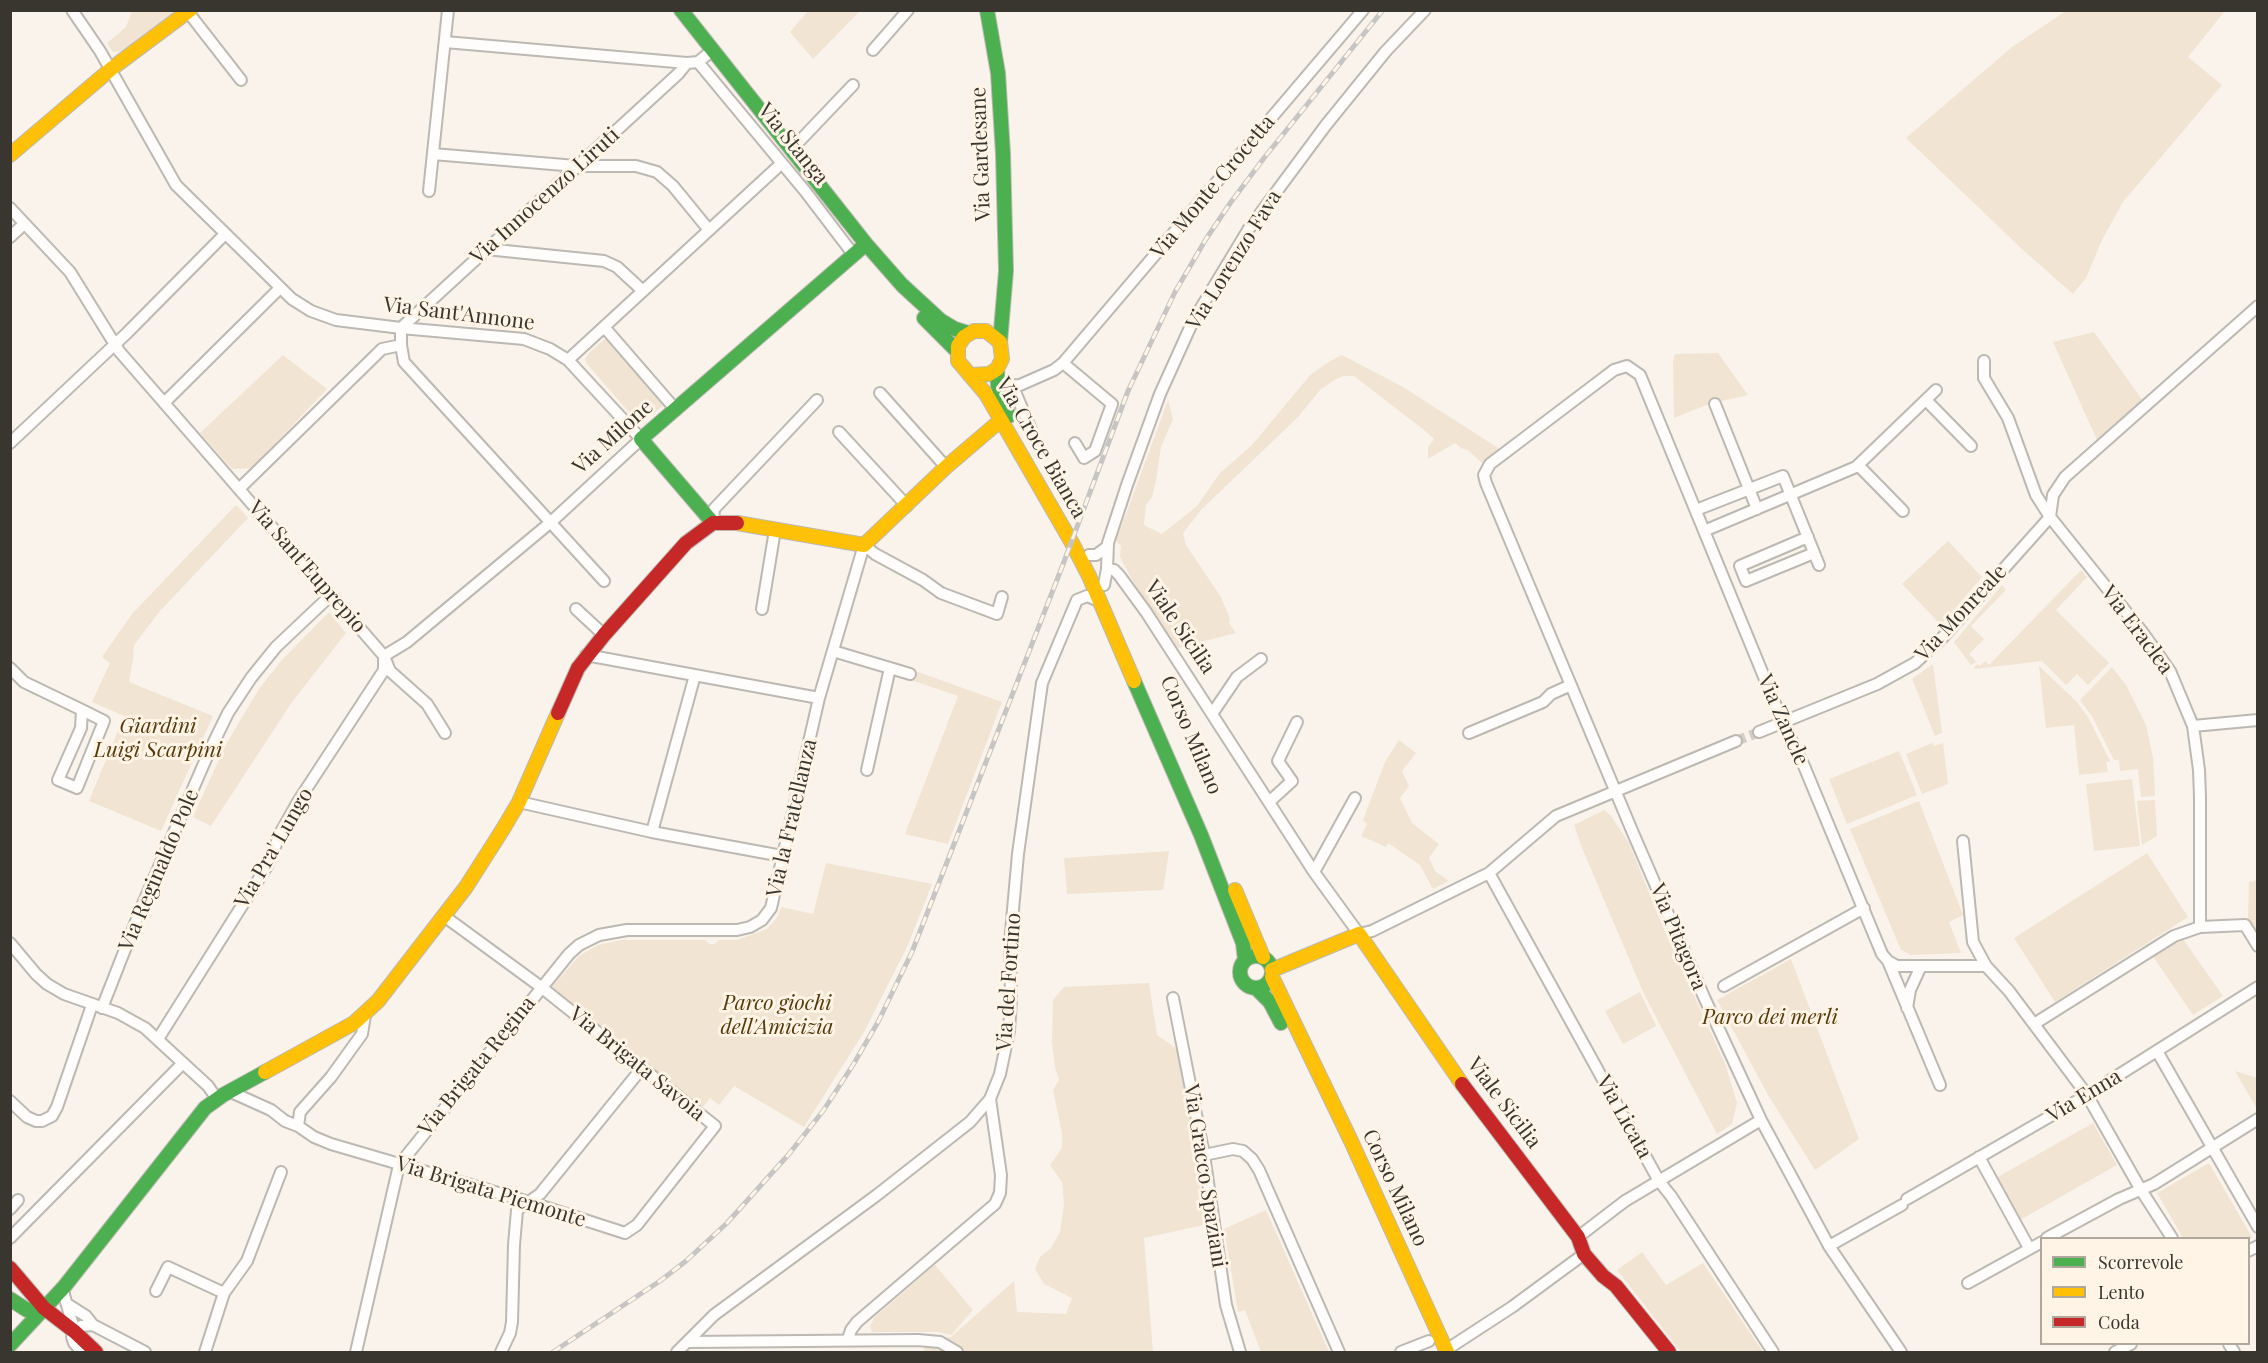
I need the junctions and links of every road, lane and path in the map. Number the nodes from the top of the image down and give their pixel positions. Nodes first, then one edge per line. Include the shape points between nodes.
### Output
1 (72, 10) edge
2 (448, 10) edge
3 (681, 10) edge
4 (908, 10) edge
5 (987, 10) edge
6 (1363, 10) edge
7 (1425, 10) edge
8 (189, 11) edge
9 (445, 42) junction
10 (713, 50) junction
11 (873, 50) dead end
12 (692, 62) junction
13 (111, 69) junction
14 (240, 80) dead end
15 (853, 86) dead end
16 (791, 150) junction
17 (433, 154) junction
18 (10, 155) edge
19 (782, 163) junction
20 (576, 166) junction
21 (429, 191) dead end
22 (10, 208) edge
23 (24, 224) junction
24 (709, 230) junction
25 (225, 234) junction
26 (10, 237) edge
27 (866, 244) junction
28 (486, 249) junction
29 (853, 254) junction
30 (280, 288) junction
31 (643, 291) junction
32 (1003, 296) junction
33 (2258, 306) edge
34 (401, 328) junction
35 (604, 328) junction
36 (974, 332) junction
37 (1000, 342) junction
38 (114, 343) junction
39 (401, 345) junction
40 (957, 351) junction
41 (568, 360) junction
42 (1984, 361) dead end
43 (1063, 363) junction
44 (996, 369) junction
45 (972, 375) junction
46 (998, 386) junction
47 (1013, 387) junction
48 (1936, 390) dead end
49 (880, 393) dead end
50 (817, 400) dead end
51 (1926, 400) junction
52 (164, 403) junction
53 (1715, 405) dead end
54 (676, 410) junction
55 (1001, 420) junction
56 (839, 432) dead end
57 (1032, 432) dead end
58 (641, 439) junction
59 (10, 443) edge
60 (1075, 443) dead end
61 (1971, 446) dead end
62 (1858, 465) junction
63 (946, 467) junction
64 (1485, 475) joint
65 (239, 489) junction
66 (1749, 489) junction
67 (1791, 495) junction
68 (907, 506) junction
69 (1757, 509) junction
70 (1696, 510) junction
71 (1903, 511) dead end
72 (2050, 517) junction
73 (550, 522) junction
74 (713, 524) junction
75 (774, 530) junction
76 (1704, 531) junction
77 (1074, 537) junction
78 (1808, 537) junction
79 (864, 544) junction
80 (1107, 547) junction
81 (1814, 553) junction
82 (1089, 555) junction
83 (1820, 565) dead end
84 (1107, 569) junction
85 (604, 581) dead end
86 (1104, 585) junction
87 (331, 595) junction
88 (1002, 597) dead end
89 (1100, 601) junction
90 (576, 609) dead end
91 (762, 609) dead end
92 (604, 635) junction
93 (833, 651) junction
94 (384, 656) junction
95 (586, 656) junction
96 (1261, 658) dead end
97 (10, 668) edge
98 (890, 668) junction
99 (910, 674) dead end
100 (694, 675) junction
101 (1571, 686) junction
102 (819, 698) junction
103 (82, 710) junction
104 (1212, 714) junction
105 (2258, 720) edge
106 (1297, 722) dead end
107 (1783, 723) junction
108 (2193, 726) junction
109 (1759, 732) tunnel mouth
110 (445, 733) dead end
111 (1469, 733) dead end
112 (1736, 741) tunnel mouth
113 (867, 770) dead end
114 (1614, 791) junction
115 (1355, 798) dead end
116 (519, 802) junction
117 (1269, 802) junction
118 (652, 832) junction
119 (1964, 841) dead end
120 (782, 856) junction
121 (1314, 872) junction
122 (1489, 873) junction
123 (1864, 908) junction
124 (444, 916) junction
125 (2200, 927) junction
126 (1359, 934) junction
127 (10, 943) edge
128 (2258, 946) edge
129 (1263, 957) junction
130 (1245, 960) junction
131 (1888, 961) junction
132 (1921, 966) junction
133 (1986, 966) junction
134 (1272, 974) junction
135 (1724, 986) dead end
136 (541, 987) junction
137 (2258, 987) edge
138 (1256, 988) junction
139 (1173, 998) dead end
140 (97, 1007) junction
141 (1907, 1008) junction
142 (365, 1015) junction
143 (2034, 1024) junction
144 (158, 1039) junction
145 (2157, 1051) junction
146 (183, 1063) junction
147 (642, 1068) junction
148 (1940, 1085) dead end
149 (231, 1092) junction
150 (2087, 1095) junction
151 (217, 1099) junction
152 (990, 1100) junction
153 (10, 1101) edge
154 (271, 1110) junction
155 (300, 1112) junction
156 (2258, 1119) edge
157 (1761, 1120) junction
158 (298, 1126) junction
159 (715, 1126) joint
160 (2212, 1146) junction
161 (1204, 1155) junction
162 (1979, 1157) junction
163 (399, 1165) junction
164 (281, 1172) dead end
165 (1659, 1181) junction
166 (2141, 1190) junction
167 (528, 1202) junction
168 (2258, 1227) edge
169 (1578, 1237) junction
170 (2051, 1237) edge
171 (2171, 1237) edge
172 (10, 1238) edge
173 (2040, 1243) edge
174 (1829, 1246) junction
175 (2029, 1248) junction
176 (1584, 1254) junction
177 (10, 1268) edge
178 (1968, 1282) dead end
179 (64, 1287) junction
180 (156, 1291) dead end
181 (224, 1293) junction
182 (10, 1299) edge
183 (67, 1304) junction
184 (44, 1308) junction
185 (93, 1325) junction
186 (75, 1332) junction
187 (848, 1339) junction
188 (688, 1342) junction
189 (10, 1345) edge
190 (2129, 1345) edge
191 (1439, 1349) edge
192 (82, 1353) edge
193 (96, 1353) edge
194 (145, 1353) edge
195 (205, 1353) edge
196 (356, 1353) edge
197 (501, 1353) edge
198 (677, 1353) edge
199 (957, 1353) edge
200 (1240, 1353) edge
201 (1339, 1353) edge
202 (1401, 1353) edge
203 (1669, 1353) edge
204 (1773, 1353) edge
205 (1901, 1353) edge
206 (2115, 1353) edge

1 - 13 street, Via Sant'Annone
2 - 9 street
3 - 10 main road, Via Stanga
4 - 11 street
5 - 32 main road, Via Gardesane via 999,73
6 - 43 street, Via Monte Crocetta
7 - 80 street, Via Lorenzo Fava via 1326,125 1248,230 1200,311 1160,394
8 - 13 main road
8 - 14 street
9 - 12 street
9 - 17 street
10 - 12 street, Via Innocenzo Liruti
10 - 16 main road, Via Stanga
12 - 19 street, Via Stanga
12 - 20 street, Via Innocenzo Liruti
13 - 18 main road
13 - 25 street, Via Sant'Annone via 176,185
15 - 16 street, Via Stanga
16 - 27 main road, Via Stanga
17 - 20 street
17 - 21 street
19 - 24 street
19 - 29 street, Via Stanga
20 - 24 street via 636,166 657,172
20 - 28 street, Via Innocenzo Liruti
22 - 23 street, Via Sant'Euprepio
23 - 26 street
23 - 38 street, Via Sant'Euprepio via 70,272
24 - 31 street
25 - 30 street, Via Sant'Annone
25 - 38 street
27 - 29 main road, Via Milone
27 - 36 main road via 928,310 955,329
27 - 40 main road, Via Croce Bianca via 896,290
28 - 31 street via 604,261 617,267
28 - 34 street, Via Innocenzo Liruti
29 - 54 main road, Via Milone
30 - 34 street, Via Sant'Annone via 311,310 336,320
30 - 52 street
31 - 35 street
32 - 36 main road, Via Gardesane via 988,324
32 - 37 main road, Via Gardesane
33 - 72 street via 2065,477 2053,495
34 - 39 street
34 - 41 street, Via Sant'Annone via 524,339
35 - 41 street
35 - 54 street
36 - 37 main road via 991,333
36 - 40 main road via 961,341
37 - 44 main road, Via Croce Bianca via 1002,359
38 - 52 street, Via Sant'Euprepio
38 - 59 street
39 - 65 street via 382,349
39 - 73 street via 404,362
40 - 45 main road, Via Croce Bianca via 961,365
41 - 58 street, Via Sant'Annone
42 - 72 street, Via Eraclea via 1984,378 2008,418 2036,495
43 - 47 street, Via Monte Crocetta
43 - 60 street via 1112,405 1095,451 1084,458
44 - 45 main road, Via Croce Bianca via 989,374
44 - 46 main road, Via Croce Bianca
45 - 55 main road, Via Croce Bianca
46 - 47 street, Via Monte Crocetta
46 - 77 main road, Via Croce Bianca via 1010,418
47 - 57 street, Via Croce Bianca
48 - 51 street
49 - 63 street
50 - 74 street via 714,508
51 - 61 street
51 - 62 street
52 - 65 street, Via Sant'Euprepio
53 - 66 street
54 - 58 main road, Via Milone
55 - 63 main road
55 - 77 main road, Via Croce Bianca
56 - 68 street
58 - 73 street, Via Milone
58 - 74 main road, Via Sant'Annone
62 - 67 street
62 - 71 street
63 - 68 main road
64 - 70 street, Via Zancle via 1490,464 1614,370 1627,366 1640,375
64 - 101 street, Via Pitagora
65 - 87 street, Via Sant'Euprepio
66 - 67 street via 1783,476
66 - 69 street
66 - 70 street
67 - 69 street
67 - 78 street
68 - 79 main road
69 - 76 street
70 - 76 street, Via Zancle
72 - 107 street, Via Monreale via 1916,663 1877,684
72 - 108 street, Via Eraclea via 2170,671
73 - 85 street
73 - 94 street, Via Milone via 407,642
74 - 75 main road via 728,522
74 - 92 main road via 686,543
75 - 79 main road
75 - 91 street
76 - 107 street, Via Zancle
77 - 82 main road, Corso Milano
77 - 89 main road, Corso Milano
78 - 81 street
78 - 81 street via 1740,566 1746,581
79 - 88 street via 941,594 997,614
79 - 93 street, Via la Fratellanza
80 - 82 street
80 - 84 street, Via Lorenzo Fava
81 - 83 street
82 - 86 main road, Corso Milano
84 - 86 street, Via Lorenzo Fava
84 - 104 street, Viale Sicilia via 1124,581
86 - 129 main road, Corso Milano
87 - 94 street, Via Sant'Euprepio
87 - 140 street, Via Reginaldo Pole via 276,647 228,713
89 - 130 main road, Corso Milano via 1201,835 1244,943
89 - 152 street, Via del Fortino via 1087,596 1077,600 1042,683 1018,854 1009,1031
90 - 92 street
92 - 95 main road
93 - 98 street
93 - 102 street, Via la Fratellanza
94 - 110 street, Via Sant'Euprepio via 390,671 427,704
94 - 144 street, Via Pra' Lungo via 384,670 299,800 267,866
95 - 100 street
95 - 116 main road
96 - 104 street, Viale Sicilia via 1237,677
97 - 103 street via 24,682
98 - 99 street
98 - 113 street
100 - 102 street
100 - 118 street
101 - 111 street
101 - 114 street, Via Pitagora
102 - 120 street, Via la Fratellanza
103 - 103 street via 81,728 58,780 77,788 104,721
104 - 117 street, Viale Sicilia
105 - 108 street
106 - 117 street via 1278,761 1292,781
107 - 109 street, Via Monreale
107 - 123 street, Via Zancle
108 - 125 street, Via Eraclea via 2200,797
112 - 114 street
114 - 122 street via 1556,816
114 - 157 street, Via Pitagora
115 - 121 street
116 - 118 street
116 - 124 main road
117 - 121 street, Viale Sicilia
118 - 120 street
119 - 133 street via 1973,942
120 - 136 street, Via la Fratellanza via 771,908 750,927 724,931 627,930 599,935 568,954
121 - 126 street, Viale Sicilia
122 - 126 street
122 - 165 street, Via Licata
123 - 131 street, Via Zancle
123 - 135 street
124 - 136 street, Via Brigata Savoia
124 - 142 main road
125 - 128 street via 2245,925
125 - 143 street via 2174,936
126 - 134 main road
126 - 169 main road, Viale Sicilia via 1468,1092
127 - 140 street via 47,984
129 - 130 main road
129 - 134 main road
130 - 138 main road via 1241,976
131 - 132 street via 1898,966
131 - 141 street, Via Zancle
132 - 133 street
132 - 141 street
133 - 143 street
134 - 138 main road via 1264,986
134 - 191 main road, Corso Milano via 1351,1141
136 - 147 street, Via Brigata Savoia
136 - 163 street, Via Brigata Regina
137 - 145 street, Via Enna
138 - 191 main road, Corso Milano via 1275,1010
139 - 161 street, Via Gracco Spaziani
140 - 144 street via 131,1019
140 - 153 street, Via Reginaldo Pole via 52,1116 36,1121
141 - 148 street, Via Zancle
142 - 149 main road
142 - 155 street via 362,1034
143 - 150 street
144 - 146 street
145 - 150 street, Via Enna
145 - 160 street
146 - 151 street
146 - 172 street
147 - 159 street, Via Brigata Savoia
147 - 167 street via 540,1194
149 - 151 main road
149 - 154 street, Via Brigata Piemonte
150 - 162 street, Via Enna
150 - 166 street
151 - 179 main road via 205,1108
152 - 187 street via 1001,1175 995,1204 857,1322
152 - 188 street, Via del Fortino via 970,1122 877,1195 714,1315
154 - 155 street
154 - 158 street, Via Brigata Piemonte
155 - 158 street
156 - 160 street
157 - 165 street
157 - 174 street, Via Pitagora
158 - 163 street, Via Brigata Piemonte via 331,1144
159 - 167 street, Via Brigata Piemonte via 637,1225 625,1233
160 - 166 street via 2205,1154
160 - 168 street
161 - 200 street, Via Gracco Spaziani via 1226,1305
161 - 201 street via 1233,1149 1252,1159
162 - 174 street, Via Enna
162 - 175 street
163 - 167 street, Via Brigata Piemonte
163 - 196 street, Via Brigata Regina
164 - 181 street via 247,1261
165 - 169 street
165 - 204 street, Via Licata
166 - 170 street
166 - 171 street
167 - 197 street via 518,1210 510,1333
169 - 176 main road, Viale Sicilia
173 - 175 street
174 - 205 street, Via Pitagora
175 - 178 street
176 - 191 street via 1512,1307
176 - 203 main road, Viale Sicilia via 1616,1286
177 - 184 main road
179 - 183 street
179 - 184 main road
180 - 181 street via 168,1267
181 - 195 street
182 - 184 main road via 27,1310
183 - 185 street
183 - 186 street
184 - 186 main road
184 - 189 main road
185 - 186 street via 81,1326
185 - 194 street
186 - 192 street via 72,1337
186 - 193 main road
187 - 188 street
187 - 199 street via 940,1342
188 - 198 street, Via del Fortino
190 - 206 street
191 - 202 street

